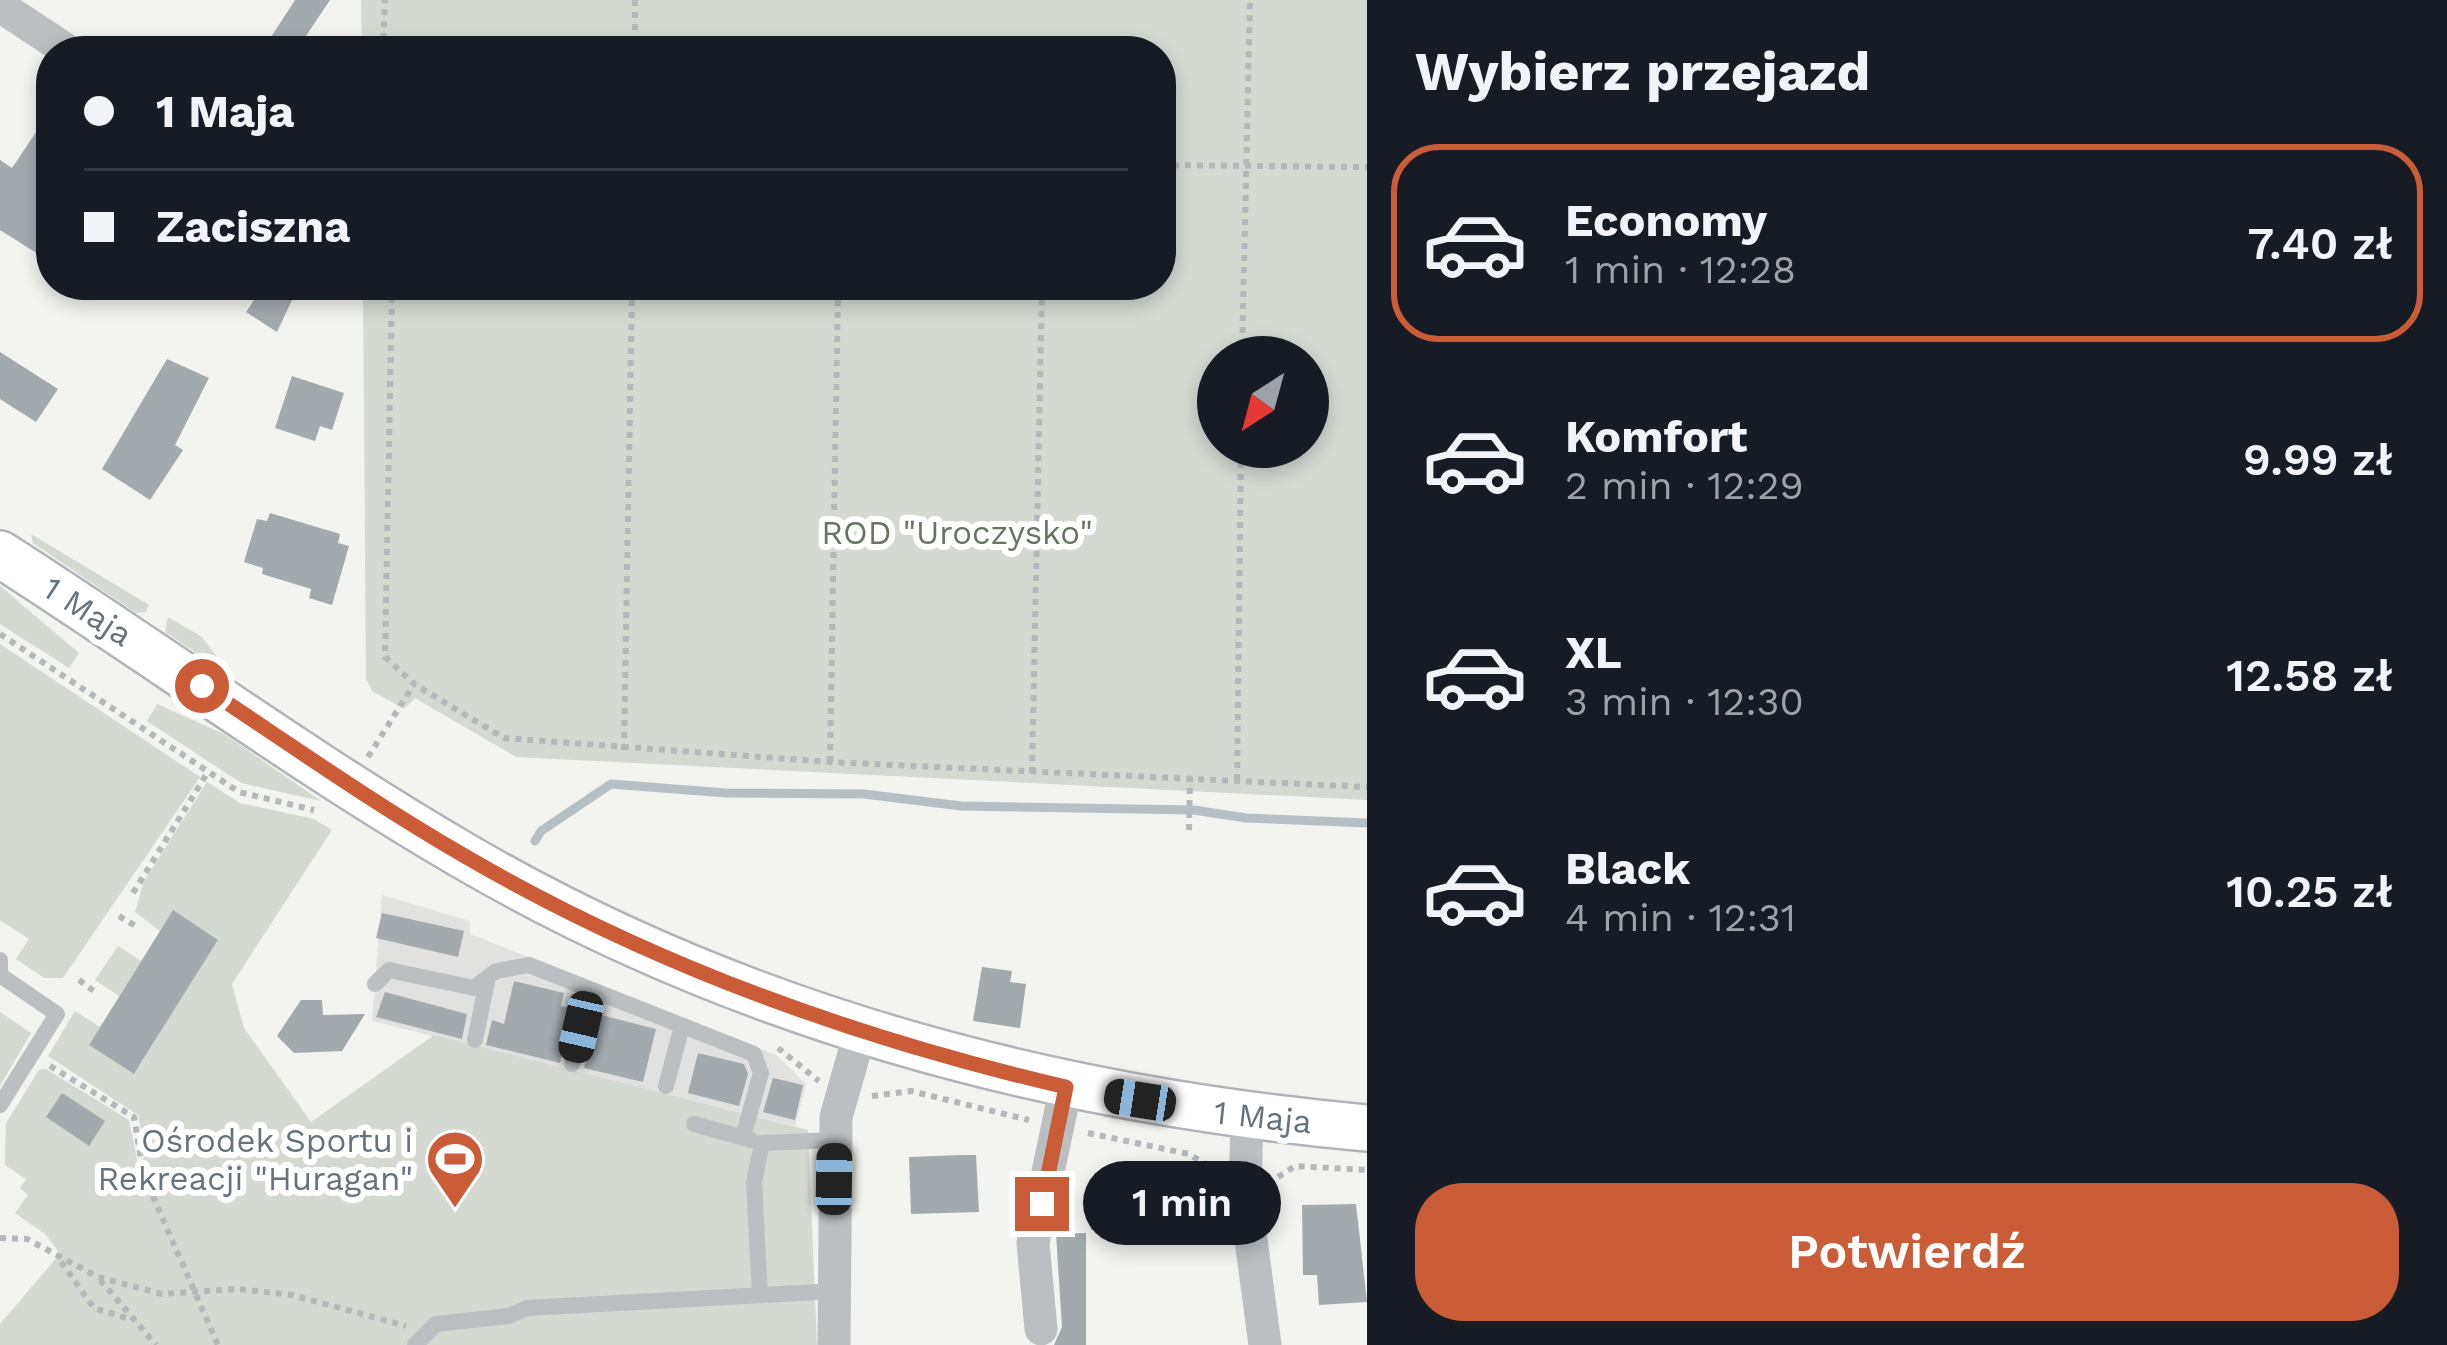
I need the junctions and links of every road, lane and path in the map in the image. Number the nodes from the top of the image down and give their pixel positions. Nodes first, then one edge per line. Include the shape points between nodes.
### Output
1 (385, 0) edge
2 (635, 0) edge
3 (1250, 0) edge
4 (0, 6) edge
5 (45, 36) edge
6 (384, 36) edge
7 (635, 36) edge
8 (1245, 164) junction
9 (1176, 165) edge
10 (1367, 167) edge
11 (392, 300) edge
12 (632, 300) edge
13 (838, 300) edge
14 (1042, 300) edge
15 (1242, 336) edge
16 (1241, 468) edge
17 (0, 554) edge
18 (413, 684) junction
19 (623, 750) junction
20 (368, 757) dead end
21 (830, 762) junction
22 (208, 772) dead end
23 (1032, 772) junction
24 (1190, 777) junction
25 (1237, 780) junction
26 (1367, 788) edge
27 (1189, 830) dead end
28 (133, 893) dead end
29 (119, 916) dead end
30 (140, 928) dead end
31 (0, 960) edge
32 (79, 980) dead end
33 (487, 982) junction
34 (375, 984) dead end
35 (590, 989) junction
36 (98, 994) dead end
37 (682, 1026) junction
38 (860, 1034) junction
39 (475, 1040) dead end
40 (32, 1055) junction
41 (572, 1064) dead end
42 (666, 1086) dead end
43 (1066, 1087) junction
44 (0, 1105) edge
45 (1247, 1117) junction
46 (694, 1124) dead end
47 (1367, 1128) edge
48 (743, 1137) junction
49 (835, 1140) junction
50 (762, 1143) junction
51 (1367, 1170) edge
52 (1267, 1178) dead end
53 (0, 1238) edge
54 (57, 1258) junction
55 (98, 1277) junction
56 (836, 1291) junction
57 (199, 1294) junction
58 (760, 1295) junction
59 (129, 1319) junction
60 (1041, 1329) dead end
61 (420, 1338) edge
62 (156, 1345) edge
63 (218, 1345) edge
64 (834, 1345) edge
65 (1265, 1345) edge

1 - 6 path
2 - 7 path
3 - 8 path
4 - 5 street
8 - 9 path
8 - 10 path
8 - 15 path
11 - 18 path via 385,657
12 - 19 path
13 - 21 path
14 - 23 path
16 - 25 path
17 - 38 main road, 1 Maja via 463,855 672,961
18 - 19 path via 504,738
18 - 20 path
19 - 21 path
21 - 23 path
22 - 28 path
23 - 24 path
24 - 25 path
24 - 27 path
25 - 26 path
29 - 30 path
31 - 40 lane via 0,975 57,1014
32 - 36 path
33 - 34 lane via 455,987 388,970
33 - 35 lane via 496,971 529,965
33 - 39 lane
35 - 37 lane
35 - 41 lane
37 - 42 lane
37 - 48 lane via 754,1054 760,1064
38 - 43 main road, 1 Maja
38 - 49 street
40 - 44 lane
40 - 57 path via 134,1117 144,1176
43 - 45 main road, 1 Maja
43 - 60 street via 1033,1243
45 - 47 main road, 1 Maja
45 - 65 street via 1245,1195
46 - 48 lane
48 - 50 lane
49 - 50 lane
49 - 56 street
50 - 58 lane via 754,1182
51 - 52 path via 1295,1166
53 - 54 path via 27,1239
54 - 55 path
54 - 59 path via 94,1308
55 - 57 path via 162,1294
55 - 59 path
56 - 58 lane
56 - 64 street
57 - 61 path via 292,1295
57 - 63 path
58 - 61 lane via 527,1308 448,1321
59 - 62 path

